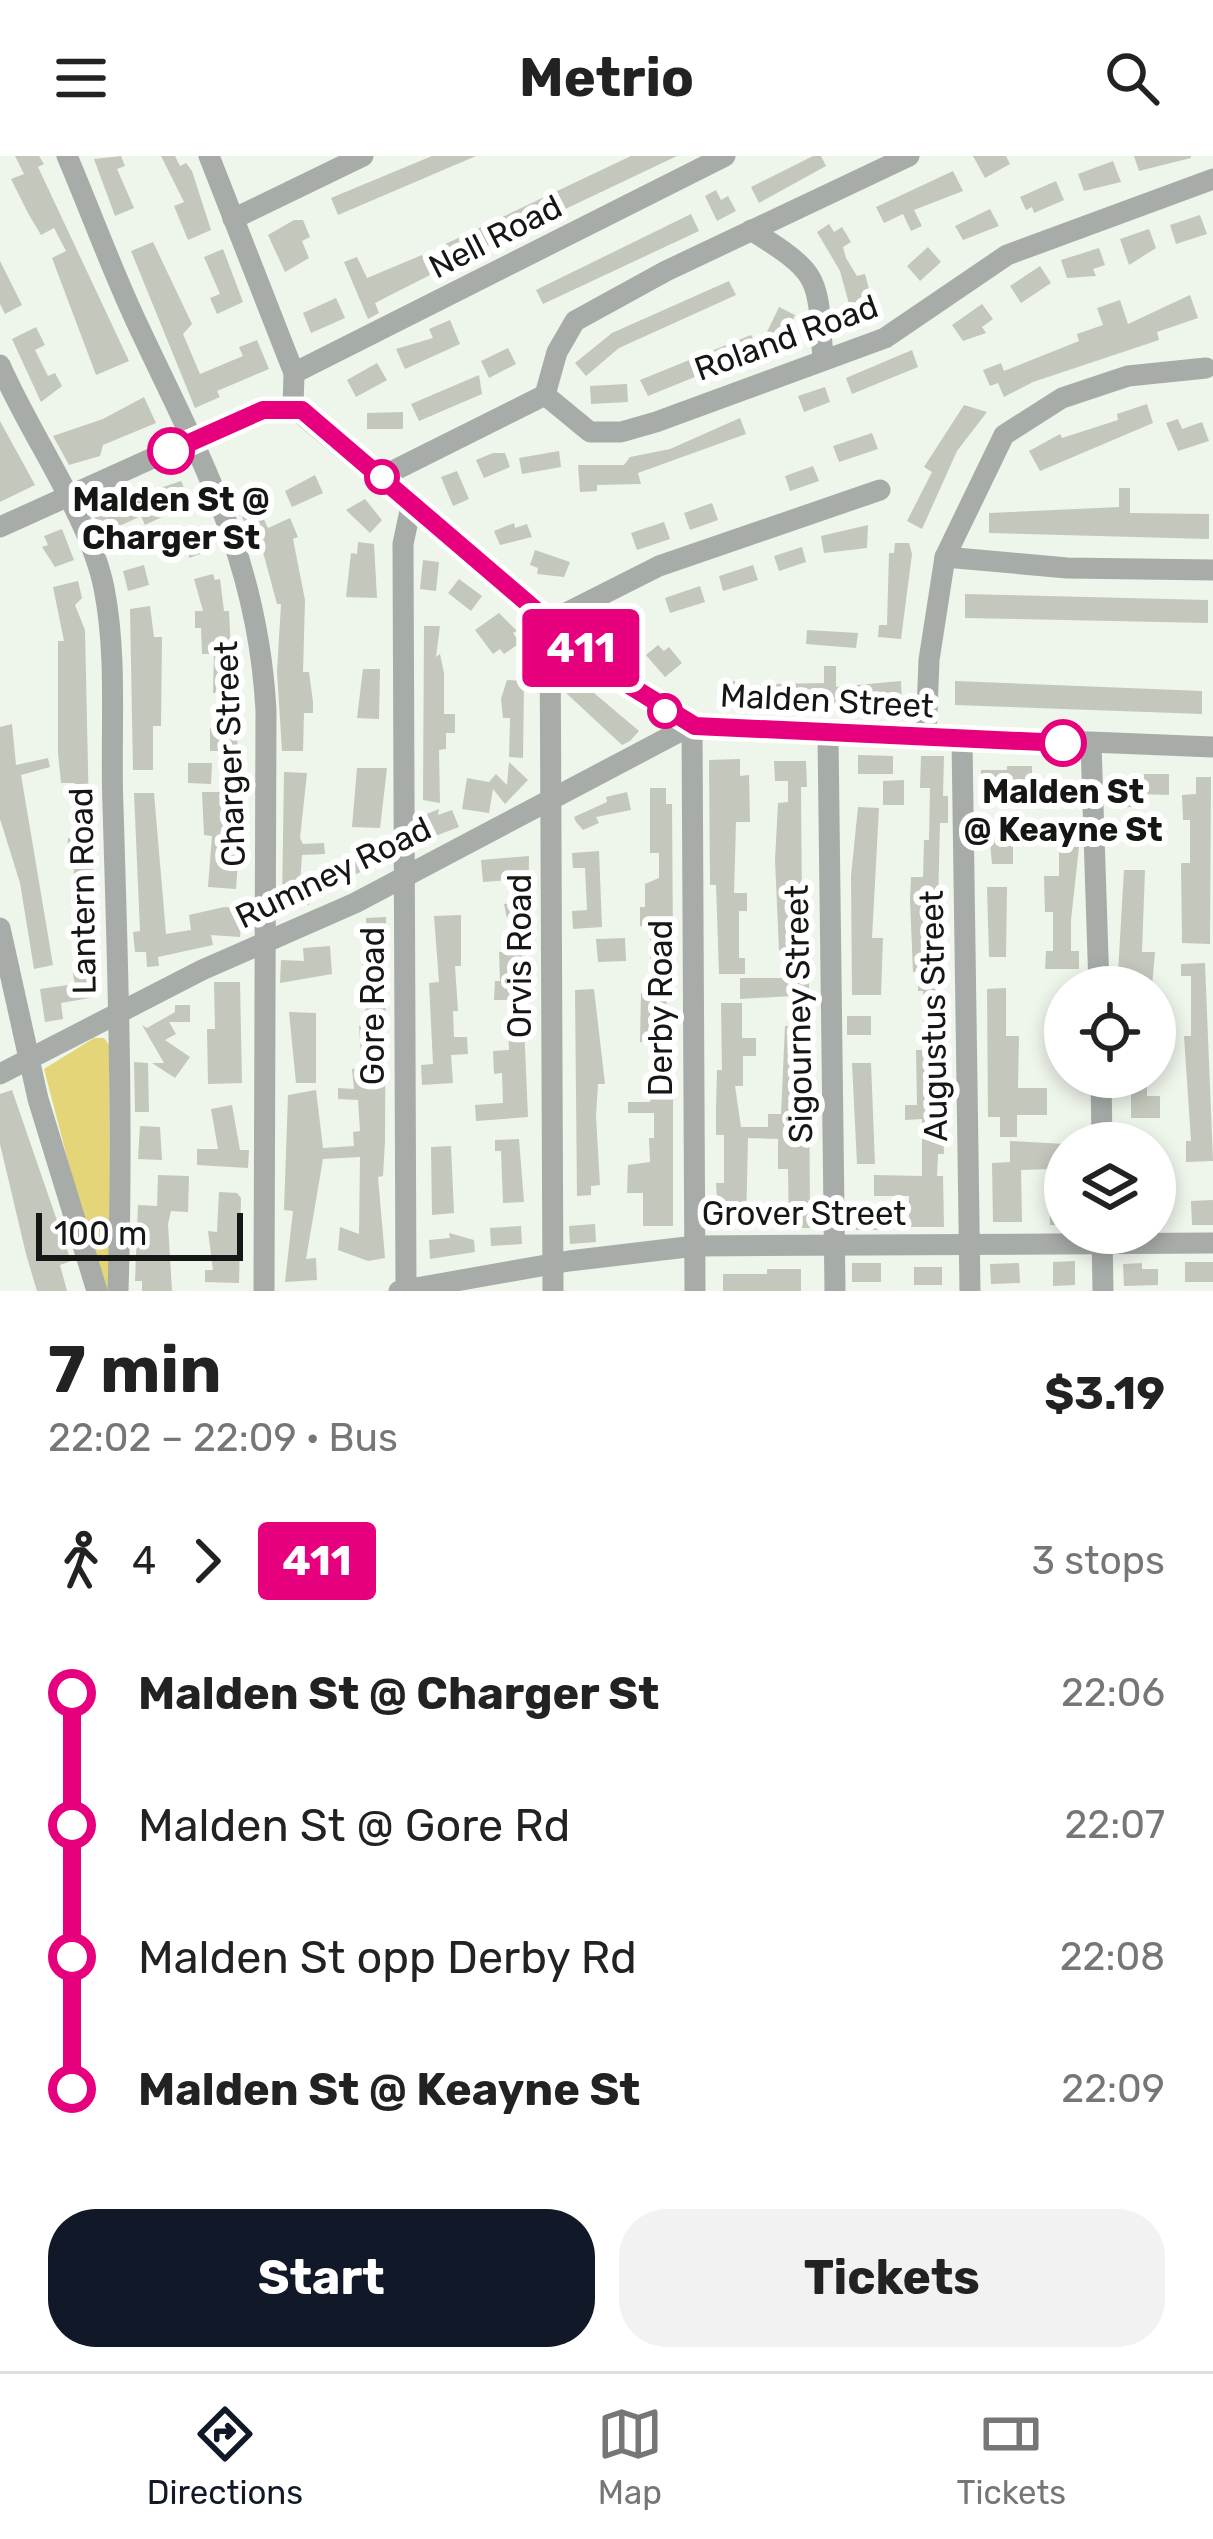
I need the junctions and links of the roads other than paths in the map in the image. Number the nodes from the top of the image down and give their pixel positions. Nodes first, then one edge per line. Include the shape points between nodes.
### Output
1 (67, 156) edge
2 (208, 156) edge
3 (363, 156) edge
4 (725, 156) edge
5 (909, 156) edge
6 (1213, 179) edge
7 (233, 219) junction
8 (751, 230) junction
9 (823, 359) junction
10 (0, 365) edge
11 (1205, 368) dead end
12 (294, 373) junction
13 (544, 394) junction
14 (293, 407) junction
15 (194, 442) junction
16 (381, 477) junction
17 (880, 490) dead end
18 (65, 498) junction
19 (411, 506) junction
20 (0, 527) edge
21 (945, 556) junction
22 (1213, 570) edge
23 (550, 621) junction
24 (692, 725) junction
25 (828, 736) junction
26 (926, 738) junction
27 (962, 740) junction
28 (1091, 744) junction
29 (1213, 748) edge
30 (551, 800) junction
31 (405, 876) junction
32 (0, 928) edge
33 (265, 944) junction
34 (1098, 966) edge
35 (117, 1014) junction
36 (30, 1059) junction
37 (0, 1074) edge
38 (1044, 1242) edge
39 (1176, 1242) edge
40 (1213, 1243) edge
41 (694, 1246) junction
42 (970, 1246) junction
43 (834, 1247) junction
44 (1102, 1254) edge
45 (553, 1264) junction
46 (97, 1291) edge
47 (118, 1291) edge
48 (264, 1291) edge
49 (404, 1291) edge
50 (553, 1291) edge
51 (695, 1291) edge
52 (835, 1291) edge
53 (970, 1291) edge
54 (1103, 1291) edge

1 - 15 street, Charger Street
2 - 7 street
3 - 7 street
4 - 12 street, Nell Road
5 - 8 street
6 - 9 street, Roland Road via 1007,255 902,330
7 - 12 street
8 - 9 street via 814,280
8 - 13 street via 575,321
9 - 13 street, Roland Road via 621,432 590,432
10 - 18 street, Lantern Road
11 - 21 street via 1128,376 1024,418 1004,435
12 - 14 street
13 - 16 street
14 - 15 street via 263,410
14 - 16 street, Malden Street
15 - 18 street
15 - 33 street, Charger Street via 224,503 256,618 266,710
16 - 19 street, Malden Street
17 - 23 street via 659,566
18 - 20 street
18 - 35 street, Lantern Road via 104,589
19 - 23 street, Malden Street
19 - 31 street, Gore Road via 404,544
21 - 22 street
21 - 26 street
23 - 24 street, Malden Street via 645,699
23 - 30 street, Orvis Road
24 - 25 street, Malden Street
24 - 30 street, Rumney Road
24 - 41 street, Derby Road
25 - 26 street, Malden Street
25 - 43 street, Sigourney Street
26 - 27 street, Malden Street
27 - 28 street, Malden Street
27 - 42 street, Augustus Street
28 - 29 street, Malden Street
28 - 34 street
30 - 31 street, Rumney Road
30 - 45 street, Orvis Road
31 - 33 street, Rumney Road
31 - 49 street, Gore Road
32 - 36 street
33 - 35 street, Rumney Road
33 - 48 street, Charger Street
35 - 36 street, Rumney Road
35 - 47 street, Lantern Road
36 - 37 street, Rumney Road
36 - 46 street
38 - 42 street, Grover Street
39 - 40 street, Grover Street
41 - 43 street, Grover Street
41 - 45 street, Grover Street
41 - 51 street, Derby Road
42 - 43 street, Grover Street
42 - 53 street, Augustus Street
43 - 52 street, Sigourney Street
44 - 54 street
45 - 49 street, Grover Street
45 - 50 street, Orvis Road

